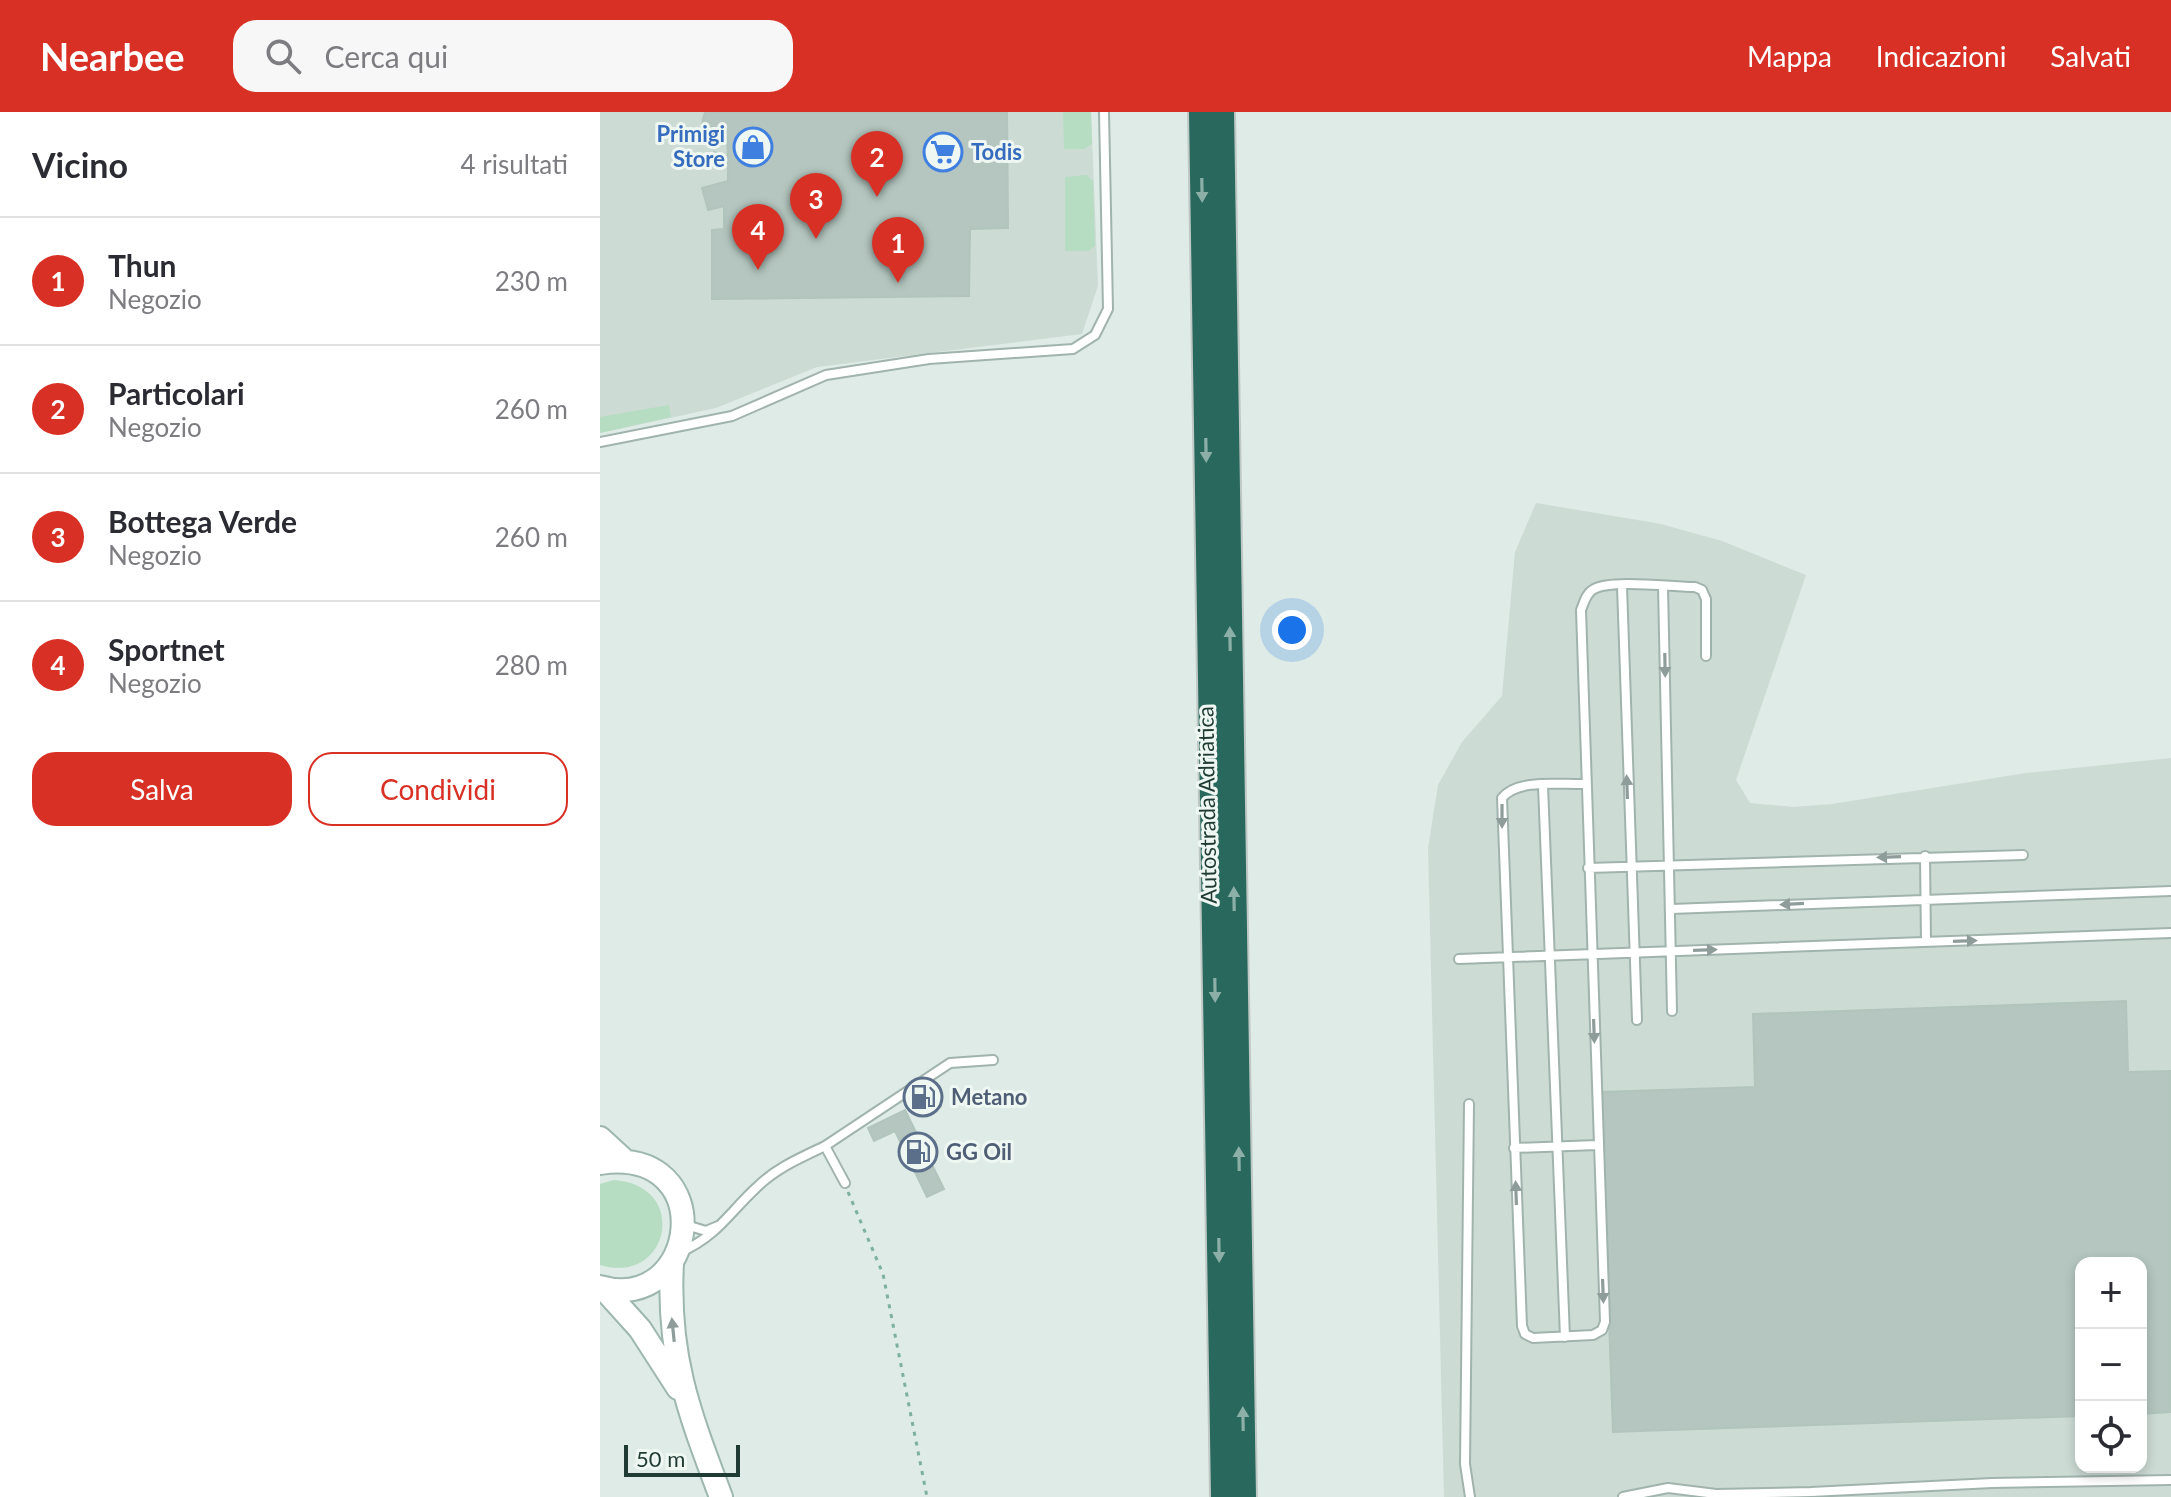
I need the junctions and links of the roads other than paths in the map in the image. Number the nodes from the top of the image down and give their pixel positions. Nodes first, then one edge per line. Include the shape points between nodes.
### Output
1 (1104, 112) edge
2 (1201, 112) edge
3 (1222, 112) edge
4 (600, 442) edge
5 (1622, 586) junction
6 (1663, 587) junction
7 (1706, 656) dead end
8 (1586, 784) junction
9 (1543, 786) junction
10 (2023, 855) dead end
11 (1925, 856) junction
12 (1669, 864) junction
13 (1630, 865) junction
14 (1588, 868) junction
15 (2171, 891) edge
16 (1926, 898) junction
17 (1671, 909) junction
18 (2171, 933) edge
19 (1926, 942) junction
20 (1673, 951) junction
21 (1633, 952) junction
22 (1591, 953) junction
23 (1550, 954) junction
24 (1506, 957) junction
25 (1459, 959) dead end
26 (1672, 1011) dead end
27 (1637, 1020) dead end
28 (993, 1060) dead end
29 (1469, 1104) dead end
30 (600, 1138) edge
31 (1597, 1145) junction
32 (825, 1146) junction
33 (1558, 1146) junction
34 (1514, 1148) junction
35 (624, 1160) junction
36 (600, 1163) edge
37 (845, 1183) road end
38 (732, 1216) junction
39 (685, 1224) junction
40 (675, 1258) junction
41 (602, 1288) edge
42 (1565, 1337) junction
43 (683, 1395) junction
44 (2171, 1480) edge
45 (721, 1497) edge
46 (1223, 1497) edge
47 (1244, 1497) edge
48 (1470, 1497) edge
49 (1623, 1497) edge

1 - 4 lane via 1108,309 1095,335 1073,349 929,359 826,375 732,416
2 -> 46 highway, Autostrada Adriatica
47 -> 3 highway, Autostrada Adriatica
5 - 6 lane
5 - 8 lane via 1593,589 1581,610
13 -> 5 lane
6 - 7 lane via 1702,590
6 -> 12 lane
8 - 9 lane
8 - 14 lane
9 - 23 lane
9 -> 24 lane via 1508,790 1502,798
10 - 11 lane
11 -> 12 lane
11 - 16 lane
12 - 13 lane
12 - 17 lane
13 - 14 lane
13 - 21 lane
14 - 22 lane
15 - 16 lane
16 -> 17 lane
16 - 19 lane
17 - 20 lane
19 -> 18 lane
20 -> 19 lane
20 - 21 lane
20 - 26 lane
21 - 22 lane
21 - 27 lane
22 - 23 lane
22 -> 31 lane
23 - 24 lane
23 - 33 lane
24 - 25 lane
24 - 34 lane
28 - 32 lane via 950,1063
29 - 48 lane via 1465,1464
30 - 35 main road
31 - 33 lane
31 -> 42 lane via 1605,1322 1593,1335
32 - 37 lane
32 - 38 lane via 784,1165
33 - 34 lane
33 - 42 lane
42 -> 34 lane via 1533,1338 1522,1326
35 - 36 main road
35 - 39 main road via 660,1173 677,1196
38 - 39 lane via 706,1231
38 - 40 lane via 715,1234
39 - 40 main road
40 - 41 main road via 654,1281 630,1290
43 -> 40 main road via 670,1301
41 - 43 main road via 640,1329
43 - 45 main road
44 - 49 lane via 1716,1494 1668,1488

